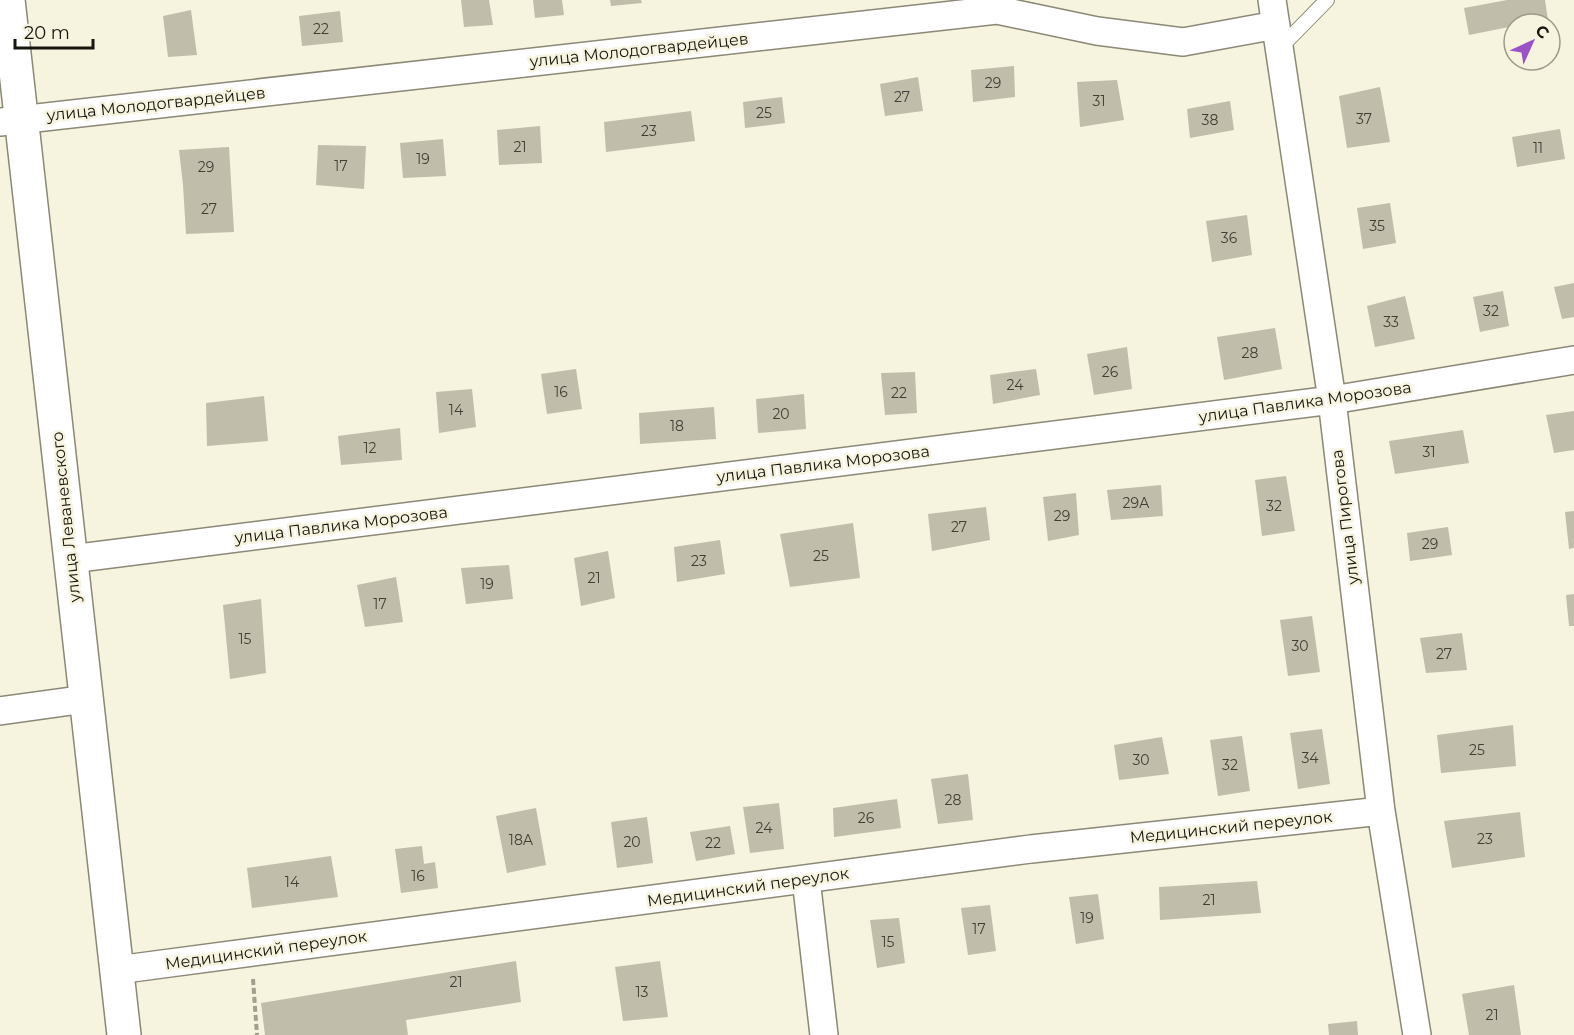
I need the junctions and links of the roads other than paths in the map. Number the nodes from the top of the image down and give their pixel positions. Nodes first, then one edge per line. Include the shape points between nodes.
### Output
1 (8, 0) edge
2 (1326, 0) edge
3 (1276, 25) edge
4 (11, 120) edge
5 (1574, 360) edge
6 (1332, 400) junction
7 (71, 559) junction
8 (86, 699) junction
9 (0, 711) edge
10 (1381, 811) junction
11 (806, 879) junction
12 (117, 970) junction
13 (124, 1035) edge
14 (824, 1035) edge
15 (1417, 1035) edge

1 - 4 street, улица Леваневского
2 - 3 lane
3 - 4 street, улица Молодогвардейцев via 1183,42 1097,31 997,10
3 - 6 street, улица Пирогова
4 - 7 street, улица Леваневского
5 - 6 street, улица Павлика Морозова
6 - 7 street, улица Павлика Морозова
6 - 10 street, улица Пирогова
7 - 8 street, улица Леваневского
8 - 9 street
8 - 12 street, улица Леваневского
10 - 11 street, Медицинский переулок via 1031,849
10 - 15 street, улица Пирогова
11 - 12 street, Медицинский переулок
11 - 14 street
12 - 13 street, улица Леваневского

